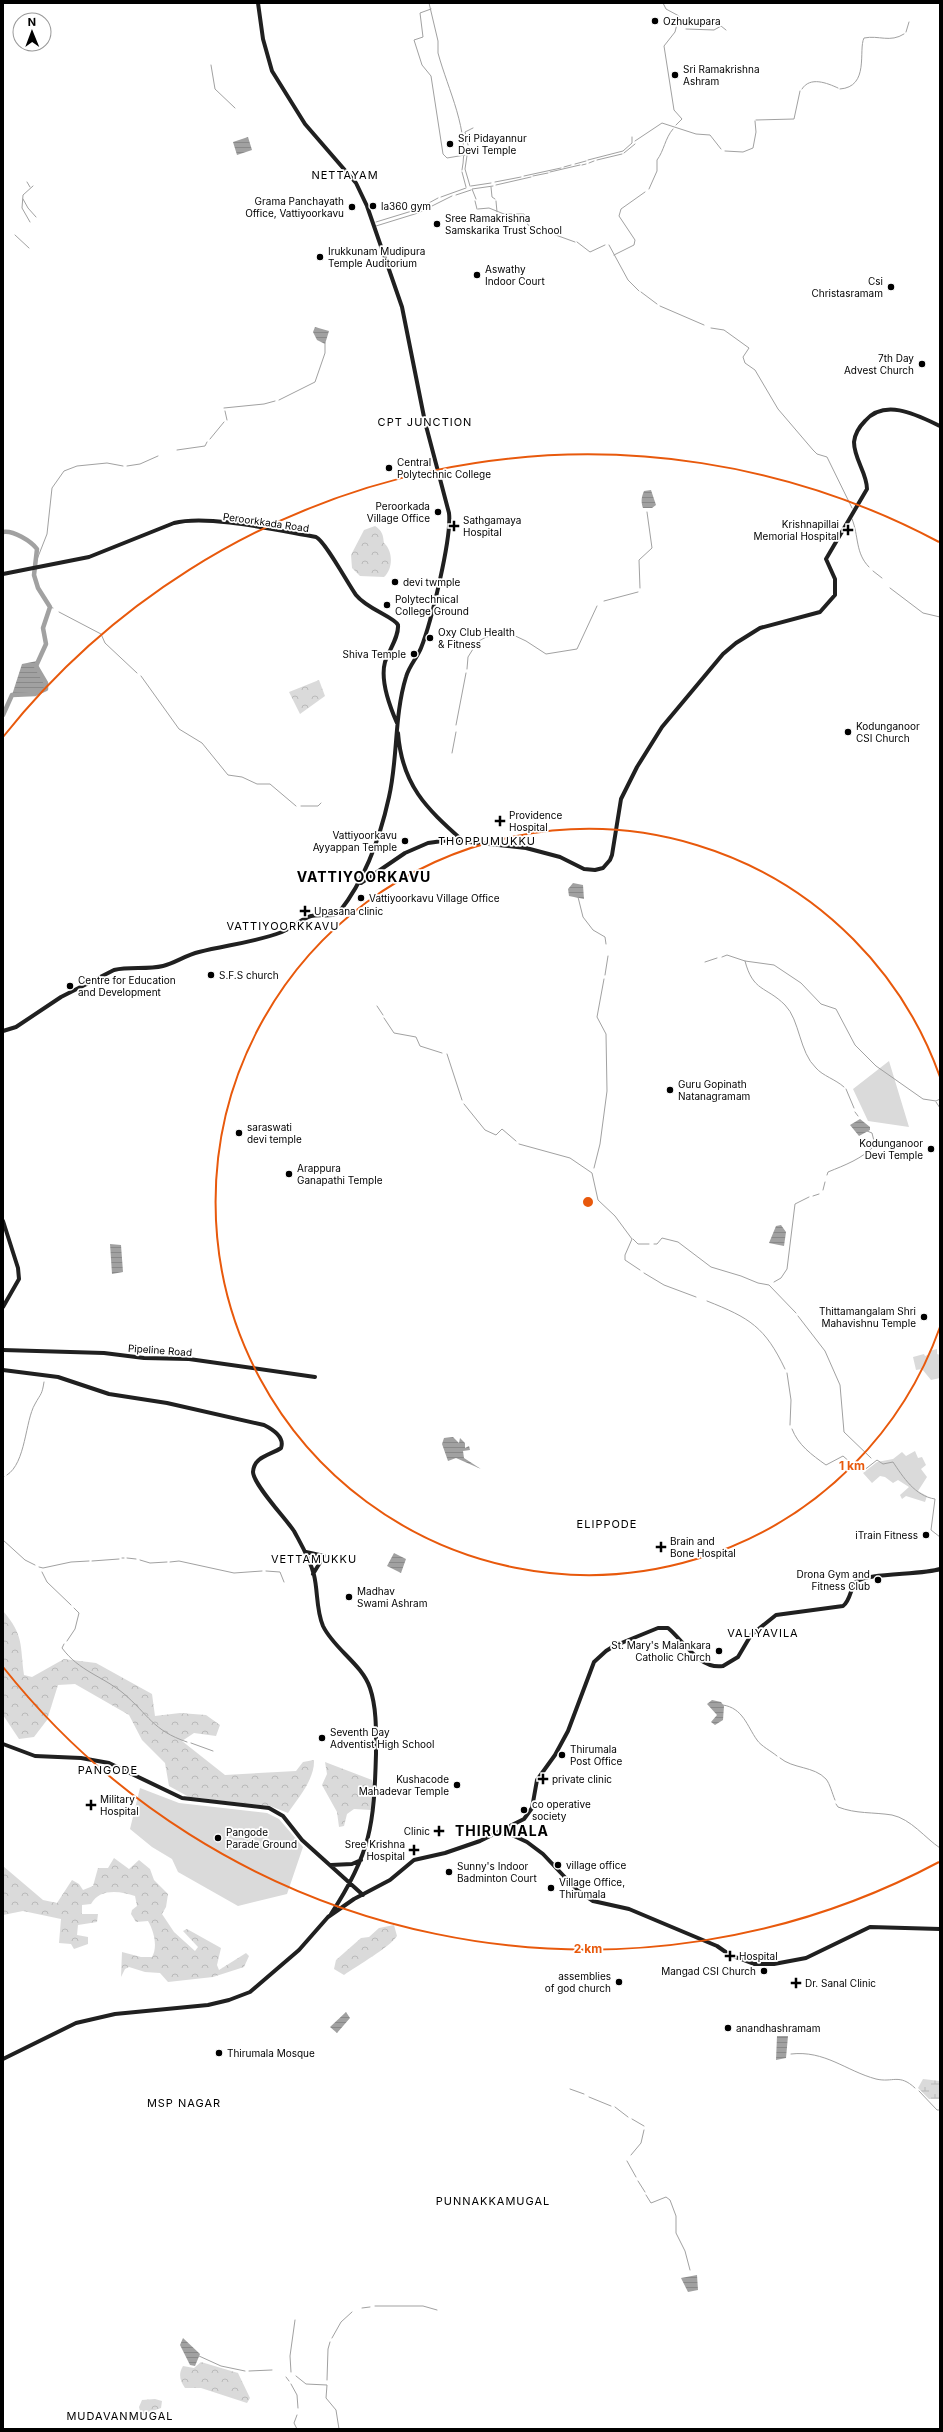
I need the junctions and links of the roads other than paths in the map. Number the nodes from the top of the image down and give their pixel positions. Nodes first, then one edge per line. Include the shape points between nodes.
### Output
1 (258, 3) edge
2 (940, 426) edge
3 (3, 574) edge
4 (397, 724) junction
5 (463, 840) junction
6 (360, 883) junction
7 (3, 1031) edge
8 (3, 1221) edge
9 (3, 1307) edge
10 (3, 1350) edge
11 (3, 1370) edge
12 (316, 1377) dead end
13 (306, 1552) junction
14 (940, 1568) edge
15 (313, 1574) junction
16 (3, 1744) edge
17 (505, 1828) junction
18 (508, 1833) junction
19 (492, 1834) junction
20 (361, 1860) junction
21 (330, 1865) junction
22 (351, 1883) junction
23 (363, 1894) junction
24 (328, 1918) junction
25 (940, 1929) edge
26 (3, 2059) edge

1 - 4 main road via 263,39 272,71 306,124 359,188 402,307 425,422 442,479 450,522 426,632 406,676
2 - 5 main road via 919,416 886,408 874,412 858,429 855,450 867,489 826,559 836,581 835,595 820,612 760,628 723,654 662,727 631,778 621,799 612,855 605,866 591,871 533,849 492,846
3 - 4 main road, Peroorkkada Road via 89,557 169,525 186,521 238,524 320,539 360,598 372,609 398,624 398,633 384,671 390,705
4 - 5 main road via 405,768 419,799 434,816
4 - 6 main road via 390,796 384,820
5 - 6 main road via 428,843 405,853
6 - 7 main road via 339,912 311,916 284,932 201,952 165,966 123,967 114,970 61,997 16,1027
8 - 9 main road via 19,1279
10 - 12 main road, Pipeline Road via 188,1359
11 - 13 main road via 58,1377 109,1394 167,1403 270,1428 278,1435 282,1445 278,1450 266,1454 259,1460 254,1469 254,1476
13 - 15 main road
13 - 15 main road via 324,1556
14 - 17 main road via 914,1575 891,1574 859,1580 843,1606 776,1615 751,1635 738,1657 723,1666 710,1664 694,1655 668,1628 658,1628 606,1651 594,1662 564,1739 537,1780 530,1812 524,1819
15 - 20 main road via 322,1624 368,1683 374,1708 376,1789 370,1834
16 - 21 main road via 35,1756 81,1758 109,1763 182,1798 269,1808 283,1816 302,1840
17 - 18 main road
17 - 19 main road
18 - 19 main road
18 - 25 main road via 539,1851 577,1890 593,1901 629,1909 754,1964 774,1964 806,1958 870,1927
19 - 23 main road via 445,1853 414,1860 390,1880
20 - 21 main road via 352,1864
20 - 22 main road
21 - 22 main road
22 - 23 main road
22 - 24 main road
23 - 24 main road
24 - 26 main road via 299,1950 250,1992 208,2004 115,2014 76,2023

